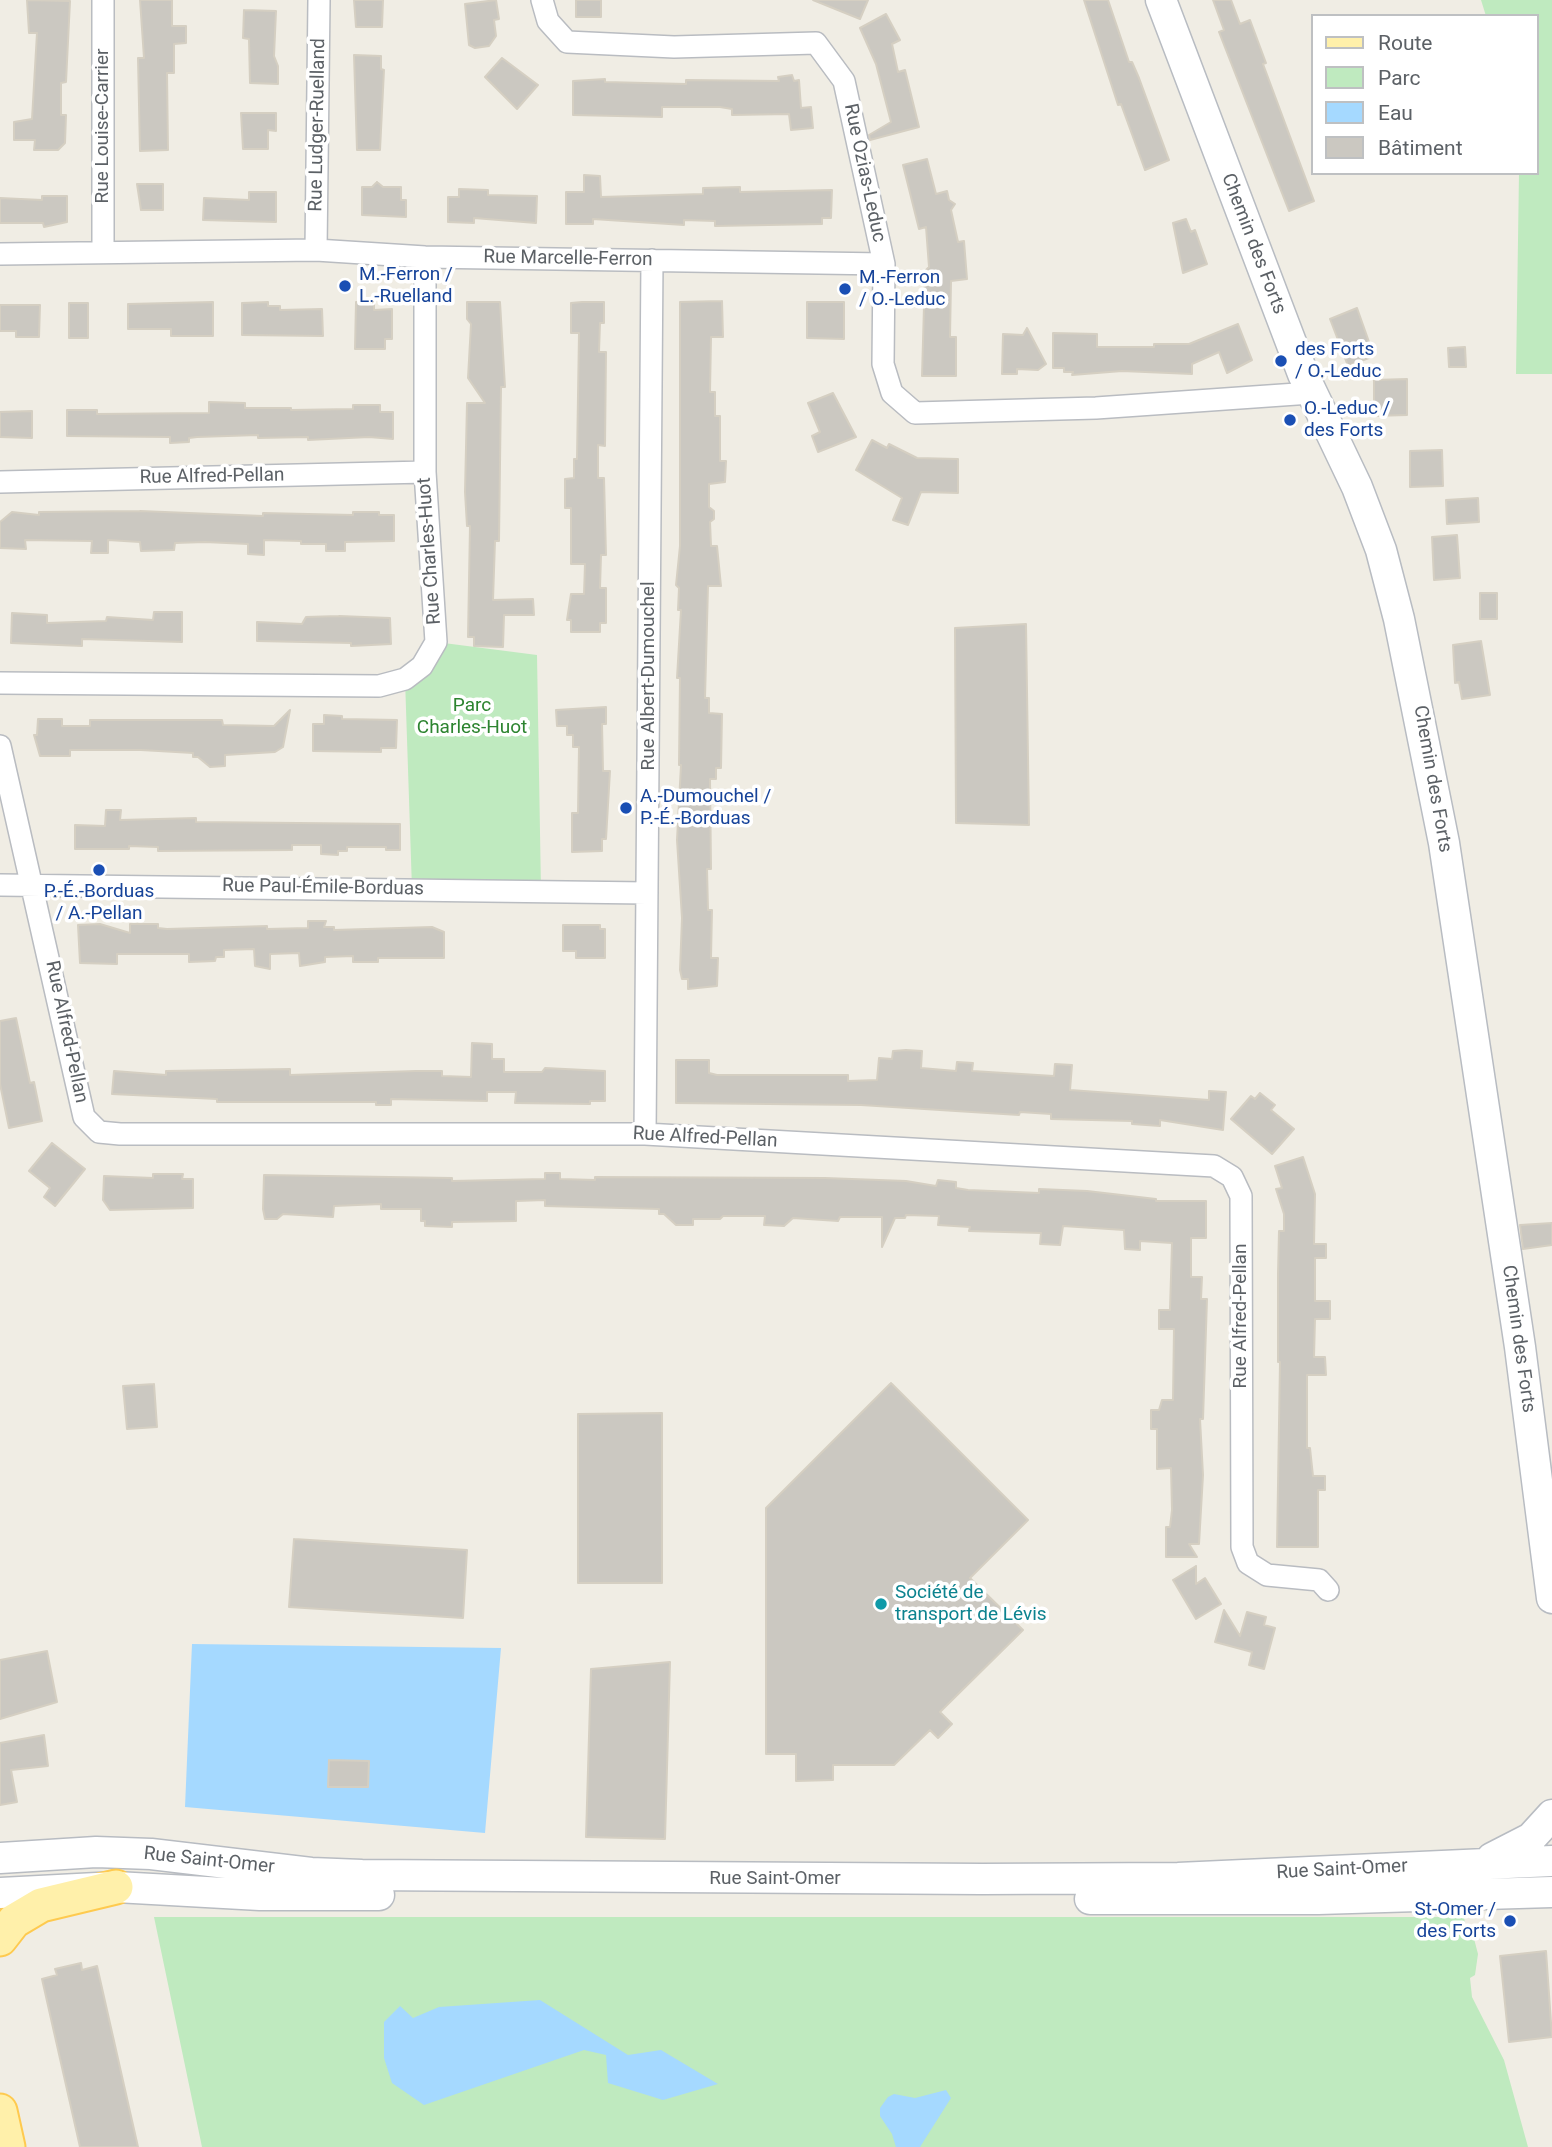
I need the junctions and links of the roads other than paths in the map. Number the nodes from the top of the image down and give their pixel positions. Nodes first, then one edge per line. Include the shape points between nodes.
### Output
1 (103, 0) edge
2 (319, 0) edge
3 (542, 0) edge
4 (1161, 0) edge
5 (316, 250) junction
6 (103, 252) junction
7 (0, 254) edge
8 (425, 257) junction
9 (652, 260) junction
10 (884, 264) junction
11 (1311, 393) junction
12 (425, 472) junction
13 (0, 482) edge
14 (0, 683) edge
15 (0, 746) edge
16 (33, 884) junction
17 (0, 885) edge
18 (647, 893) junction
19 (645, 1133) junction
20 (1328, 1590) dead end
21 (1552, 1598) edge
22 (1552, 1815) edge
23 (0, 1858) edge
24 (1552, 1861) edge
25 (1476, 1865) junction
26 (116, 1887) junction
27 (1552, 1892) edge
28 (0, 1893) edge
29 (0, 1939) edge
30 (0, 2111) edge
31 (8, 2147) edge

1 - 6 street, Rue Louise-Carrier
2 - 5 street, Rue Ludger-Ruelland
3 - 10 street, Rue Ozias-Leduc via 548,21 567,42 674,47 816,43 844,81
4 - 11 street, Chemin des Forts
5 - 6 street, Rue Marcelle-Ferron
5 - 8 street, Rue Marcelle-Ferron
6 - 7 street, Rue Marcelle-Ferron
8 - 9 street, Rue Marcelle-Ferron
8 - 12 street, Rue Charles-Huot
9 - 10 street, Rue Marcelle-Ferron
9 - 18 street, Rue Albert-Dumouchel
10 - 11 street, Rue Ozias-Leduc via 883,364 892,393 915,413 1096,408
11 - 21 street, Chemin des Forts via 1357,487 1381,550 1424,731 1520,1347
12 - 13 street, Rue Alfred-Pellan
12 - 14 street, Rue Charles-Huot via 436,642 422,666 405,679 379,686
15 - 16 street, Rue Alfred-Pellan
16 - 17 street, Rue Paul-Émile-Borduas
16 - 18 street, Rue Paul-Émile-Borduas
16 - 19 street, Rue Alfred-Pellan via 84,1117 99,1132
18 - 19 street, Rue Albert-Dumouchel
19 - 20 street, Rue Alfred-Pellan via 1214,1166 1232,1177 1241,1196 1242,1547 1248,1563 1267,1575 1319,1580
22 - 25 street via 1518,1848
23 - 25 street, Rue Saint-Omer via 96,1852 311,1873 783,1879 1178,1878
24 - 25 street, Rue Saint-Omer
26 - 27 street, Rue Saint-Omer via 260,1895 746,1899 1318,1899
26 - 28 street, Rue Saint-Omer
26 - 29 main road via 41,1905 13,1921
30 - 31 main road

